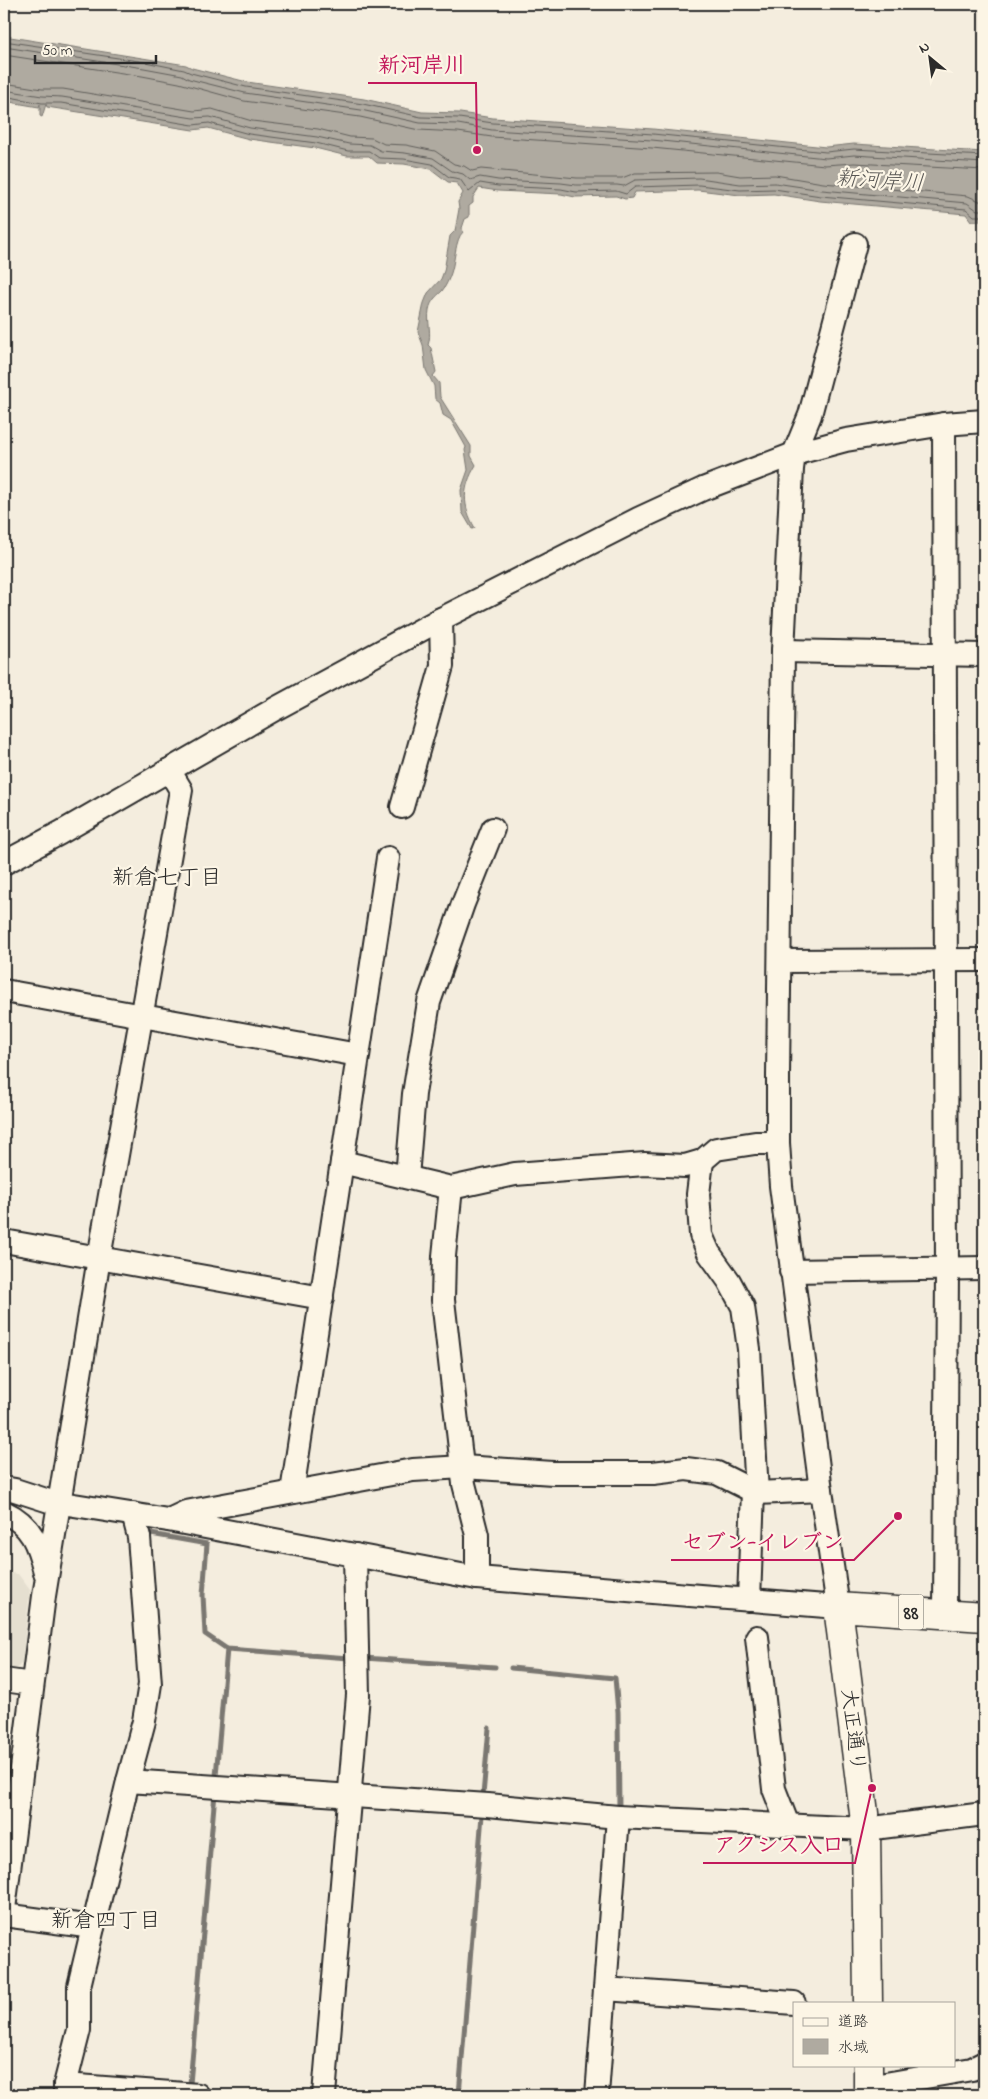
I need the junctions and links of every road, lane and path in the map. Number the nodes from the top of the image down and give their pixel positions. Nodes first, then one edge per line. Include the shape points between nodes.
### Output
1 (855, 244) dead end
2 (984, 421) edge
3 (944, 424) junction
4 (794, 454) junction
5 (441, 618) junction
6 (783, 651) junction
7 (946, 654) junction
8 (984, 655) edge
9 (169, 770) junction
10 (402, 806) dead end
11 (493, 829) dead end
12 (388, 858) dead end
13 (4, 863) edge
14 (946, 960) junction
15 (984, 960) edge
16 (780, 961) junction
17 (4, 991) edge
18 (141, 1016) junction
19 (358, 1055) junction
20 (778, 1143) junction
21 (702, 1161) junction
22 (342, 1162) junction
23 (407, 1177) junction
24 (451, 1188) junction
25 (4, 1241) edge
26 (98, 1258) junction
27 (947, 1268) junction
28 (984, 1268) edge
29 (791, 1271) junction
30 (322, 1298) junction
31 (463, 1467) junction
32 (4, 1488) edge
33 (821, 1490) junction
34 (292, 1492) junction
35 (755, 1492) junction
36 (54, 1501) junction
37 (4, 1506) edge
38 (4, 1512) edge
39 (134, 1514) junction
40 (168, 1520) junction
41 (355, 1555) junction
42 (47, 1578) junction
43 (476, 1578) junction
44 (749, 1600) junction
45 (838, 1607) junction
46 (945, 1614) junction
47 (984, 1617) edge
48 (757, 1637) dead end
49 (4, 1680) edge
50 (32, 1684) junction
51 (128, 1781) junction
52 (349, 1797) junction
53 (984, 1814) edge
54 (618, 1817) junction
55 (788, 1825) junction
56 (866, 1829) junction
57 (4, 1909) edge
58 (4, 1915) edge
59 (92, 1927) junction
60 (605, 1989) junction
61 (868, 2002) edge
62 (793, 2003) edge
63 (984, 2063) edge
64 (868, 2082) edge
65 (65, 2090) edge
66 (198, 2095) edge
67 (324, 2095) edge
68 (597, 2095) edge

1 - 4 street via 810,416
2 - 3 street
3 - 4 street via 846,440
3 - 7 street
4 - 5 street via 703,489 638,519
4 - 6 street
5 - 9 street
5 - 10 street via 442,666
6 - 7 street
6 - 16 street
7 - 8 street
7 - 14 street
9 - 13 street
9 - 18 street via 181,790
11 - 23 street via 462,904 429,1002 414,1094
12 - 19 street
14 - 15 street
14 - 16 street
14 - 27 street
16 - 20 street
17 - 18 street
18 - 19 street
18 - 26 street
19 - 22 street
20 - 21 street via 716,1149
20 - 29 street
21 - 24 street via 685,1166 645,1164 515,1174
21 - 35 street via 698,1194 701,1235 743,1307 749,1349
22 - 23 street
22 - 30 street
23 - 24 street
24 - 31 street via 443,1300
25 - 26 street
26 - 30 street
26 - 36 street
27 - 28 street
27 - 29 street
27 - 46 street
29 - 33 street
30 - 34 street
31 - 34 street via 413,1470
31 - 35 street via 553,1473 686,1469 717,1473
31 - 43 street via 477,1535
32 - 36 street
33 - 35 street
33 - 45 street
34 - 40 street via 186,1512
35 - 44 street
36 - 37 street
36 - 39 street
36 - 42 street
38 - 42 street via 20,1520 29,1530
39 - 40 street
39 - 51 street via 140,1537 150,1684
40 - 41 street
41 - 43 street
41 - 52 street via 358,1695
42 - 50 street
43 - 44 street
44 - 45 street
45 - 46 main road, 88
45 - 56 main road, 大正通り
46 - 47 main road, 88
48 - 55 street via 774,1789
49 - 50 street
50 - 57 street
51 - 52 street
51 - 59 street
52 - 54 street
52 - 67 street
53 - 56 street
54 - 55 street
54 - 60 street
55 - 56 street
56 - 61 main road, 大正通り
58 - 59 street
59 - 65 street via 79,1986 79,2030
60 - 62 street
60 - 68 street
63 - 64 street via 972,2069
65 - 66 street

